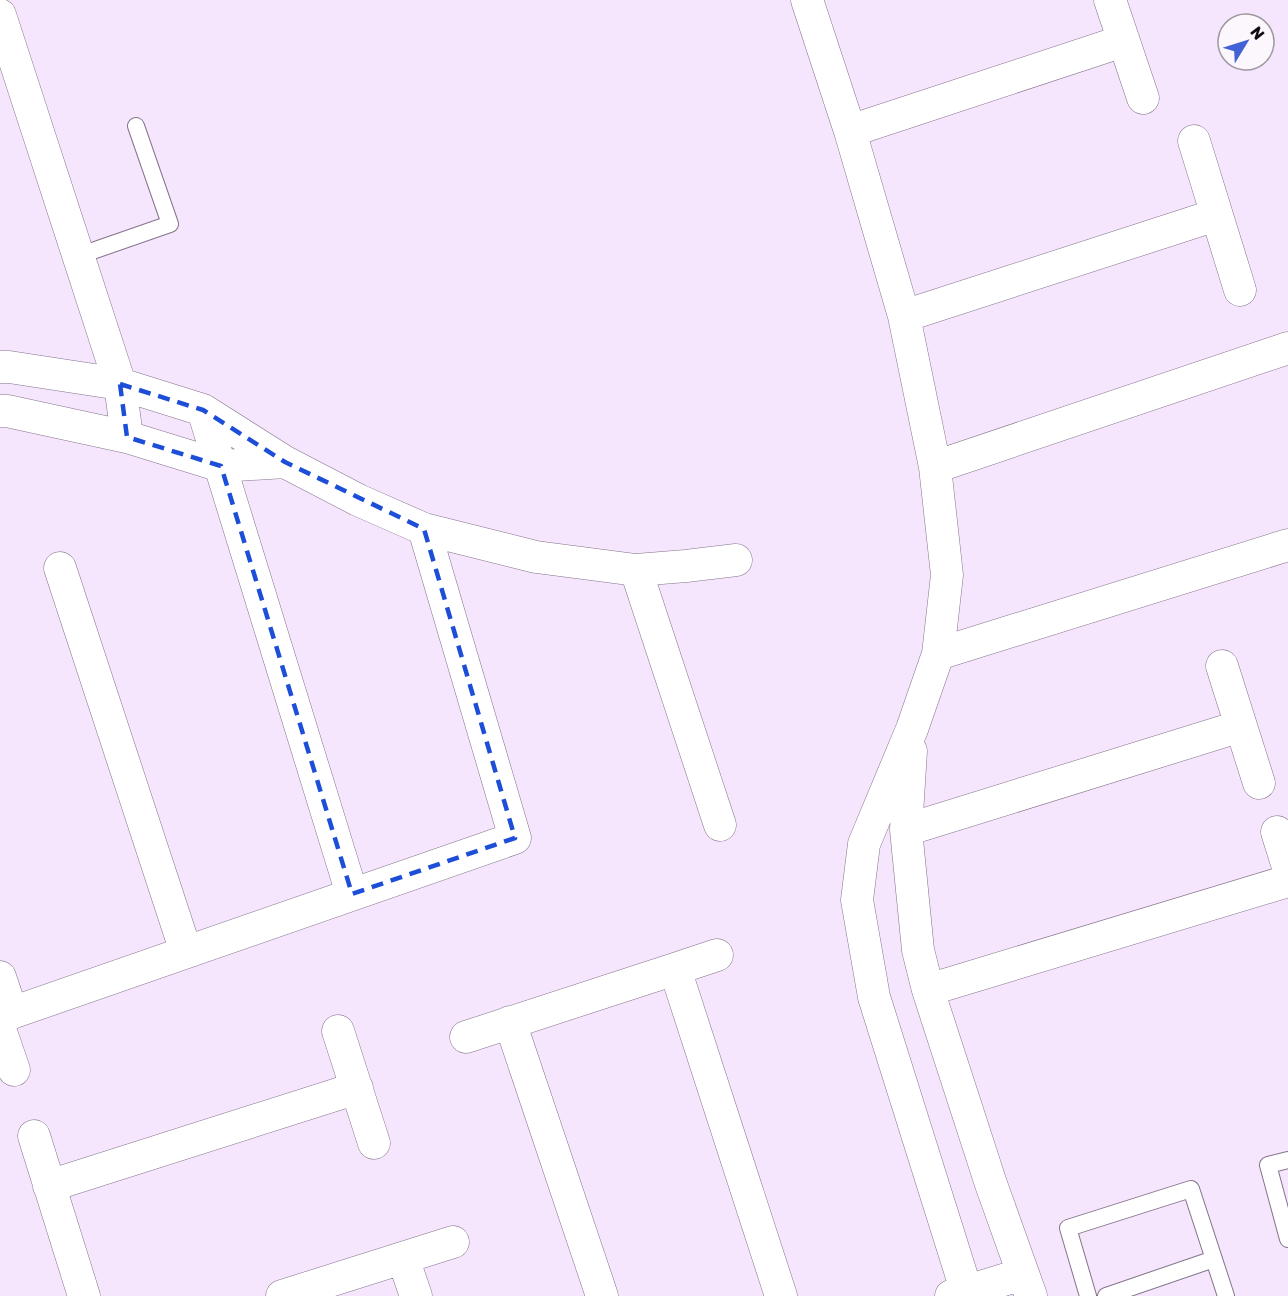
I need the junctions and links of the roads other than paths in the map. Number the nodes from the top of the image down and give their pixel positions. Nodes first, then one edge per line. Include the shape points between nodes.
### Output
1 (807, 0) edge
2 (1110, 0) edge
3 (0, 15) edge
4 (1123, 41) junction
5 (1143, 98) dead end
6 (136, 126) dead end
7 (850, 131) junction
8 (1194, 141) dead end
9 (1216, 215) junction
10 (78, 256) junction
11 (1240, 290) dead end
12 (904, 316) junction
13 (1288, 348) edge
14 (0, 367) edge
15 (120, 384) junction
16 (203, 410) junction
17 (0, 411) edge
18 (127, 437) junction
19 (285, 462) junction
20 (221, 466) junction
21 (935, 467) junction
22 (424, 529) junction
23 (1288, 545) edge
24 (736, 560) dead end
25 (60, 568) dead end
26 (636, 570) junction
27 (938, 654) junction
28 (1222, 666) dead end
29 (1241, 726) junction
30 (912, 729) junction
31 (1258, 783) dead end
32 (720, 825) dead end
33 (906, 830) junction
34 (1277, 832) dead end
35 (1288, 867) edge
36 (1288, 881) edge
37 (352, 894) junction
38 (186, 952) junction
39 (717, 955) dead end
40 (675, 969) junction
41 (0, 977) edge
42 (928, 990) junction
43 (4, 1020) edge
44 (510, 1022) junction
45 (339, 1031) dead end
46 (466, 1037) dead end
47 (14, 1070) dead end
48 (357, 1088) junction
49 (34, 1136) dead end
50 (375, 1143) dead end
51 (1288, 1160) edge
52 (49, 1186) junction
53 (1288, 1239) edge
54 (453, 1242) dead end
55 (404, 1258) junction
56 (1214, 1259) junction
57 (1027, 1285) edge
58 (962, 1294) edge
59 (84, 1296) edge
60 (282, 1296) edge
61 (416, 1296) edge
62 (602, 1296) edge
63 (781, 1296) edge
64 (1088, 1296) edge
65 (1106, 1296) edge
66 (1226, 1296) edge

1 - 7 street
2 - 4 street
3 - 10 street
4 - 5 street
4 - 7 street
6 - 10 lane via 170,224
7 - 12 street
8 - 9 street
9 - 11 street
9 - 12 street
10 - 15 street
12 - 21 street
13 - 21 street
14 - 15 street
15 - 16 street
15 - 18 street
16 - 19 street
16 - 20 street
17 - 18 street
18 - 20 street
19 - 20 street
19 - 22 street
20 - 37 street
21 - 27 street via 947,575
22 - 26 street via 536,557
22 - 37 street via 515,838
23 - 27 street
24 - 26 street
25 - 38 street
26 - 32 street
27 - 30 street
28 - 29 street
29 - 31 street
29 - 33 street
30 - 33 street
30 - 58 street via 864,844 857,900 874,997
33 - 42 street via 918,950
34 - 35 street
36 - 42 street
37 - 38 street
38 - 43 street
39 - 40 street
40 - 44 street
40 - 63 street
41 - 43 street
42 - 57 street
43 - 47 street
44 - 46 street
44 - 62 street
45 - 48 street
48 - 50 street
48 - 52 street
49 - 52 street
51 - 53 lane via 1268,1165
52 - 59 street
54 - 55 street
55 - 60 street
55 - 61 street
56 - 64 lane via 1191,1189 1068,1228
56 - 65 lane
56 - 66 lane
57 - 58 street

